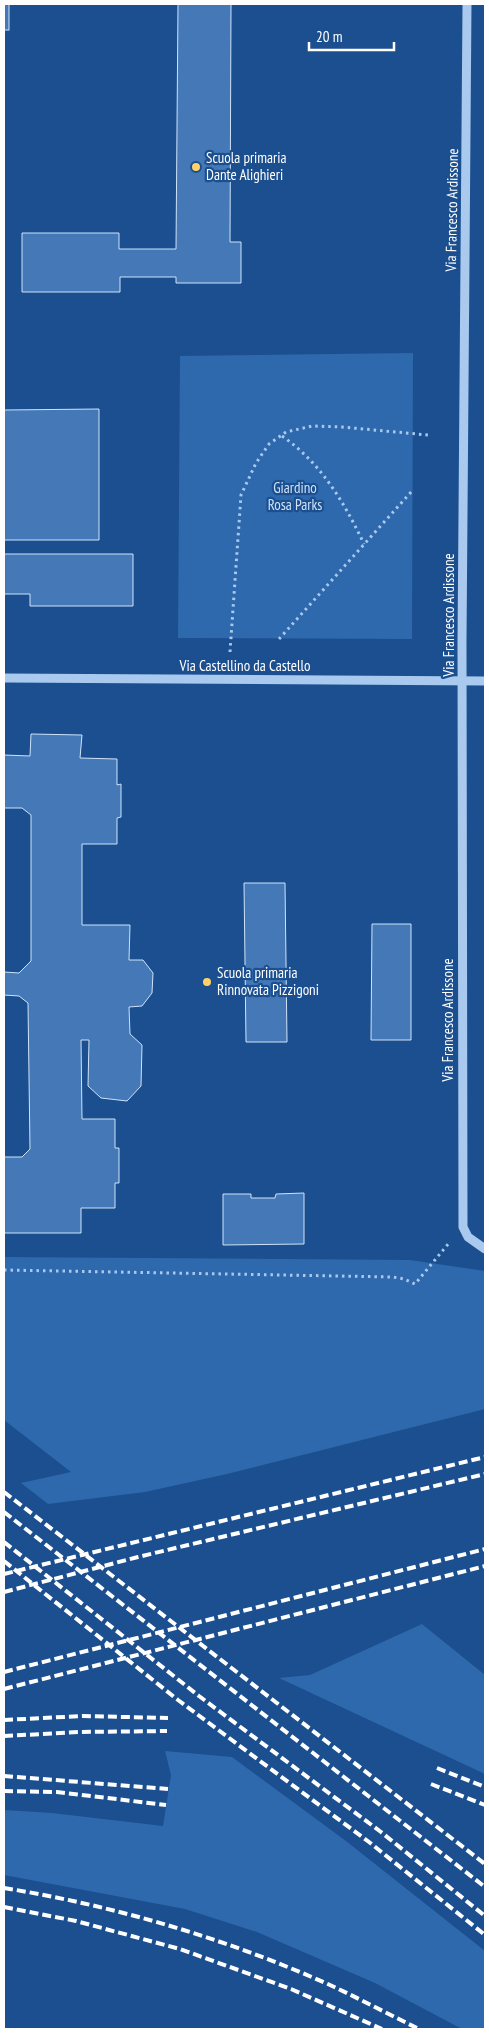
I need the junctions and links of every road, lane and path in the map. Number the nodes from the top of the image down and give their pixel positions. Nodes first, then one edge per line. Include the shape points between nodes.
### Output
1 (468, 4) edge
2 (428, 435) dead end
3 (282, 436) junction
4 (412, 491) dead end
5 (364, 544) junction
6 (279, 639) dead end
7 (230, 652) dead end
8 (4, 678) edge
9 (462, 681) junction
10 (485, 681) edge
11 (462, 1227) junction
12 (485, 1249) edge
13 (4, 1270) edge

1 - 9 street, Via Francesco Ardissone
2 - 3 path via 312,426 286,432
3 - 5 path via 312,461 333,487
3 - 7 path via 269,444 241,495
4 - 5 path
5 - 6 path
8 - 9 street, Via Castellino da Castello
9 - 10 street, Via Castellino da Castello
9 - 11 street, Via Francesco Ardissone
11 - 12 street via 468,1237
11 - 13 path via 415,1284 393,1277

